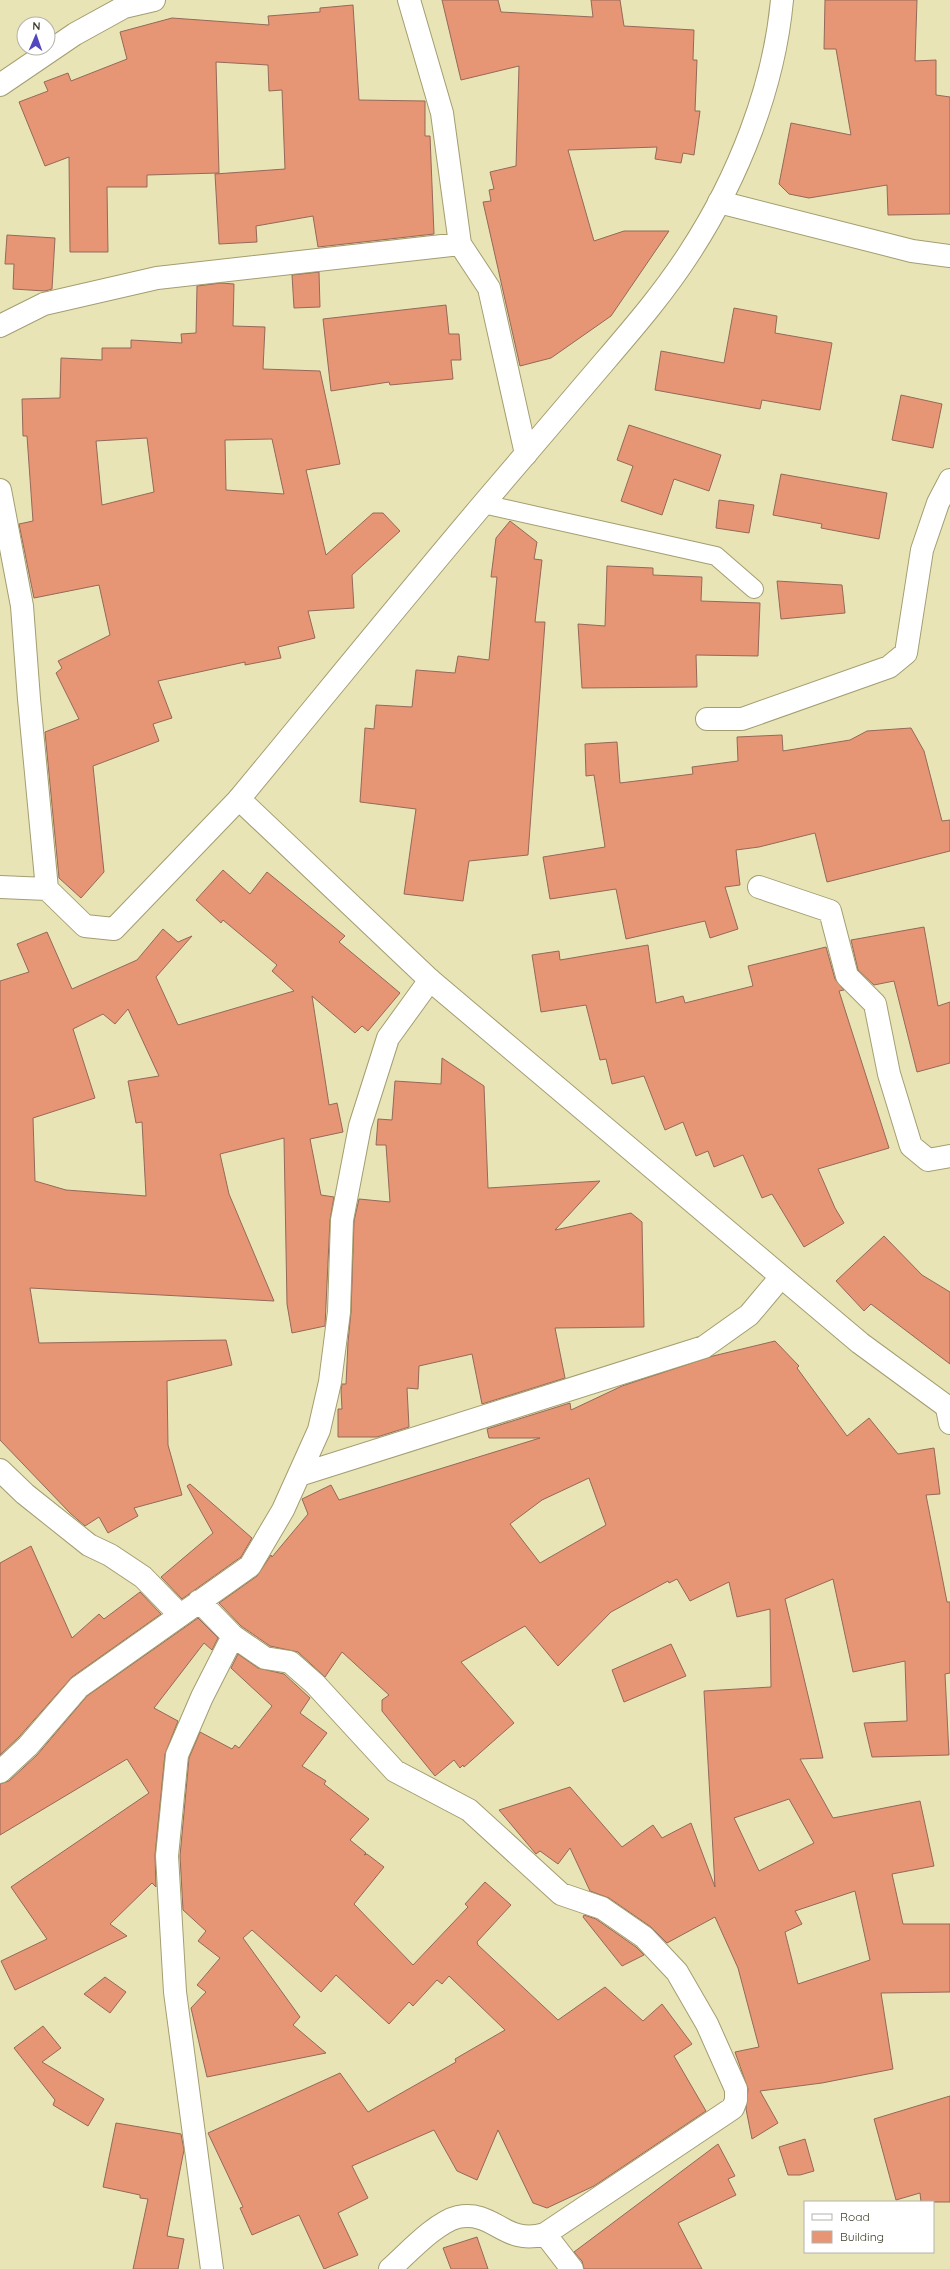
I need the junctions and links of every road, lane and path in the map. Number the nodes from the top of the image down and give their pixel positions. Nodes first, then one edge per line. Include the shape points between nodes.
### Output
1 (154, 0) edge
2 (409, 0) edge
3 (782, 0) edge
4 (0, 85) edge
5 (719, 202) junction
6 (460, 244) junction
7 (950, 256) edge
8 (0, 326) edge
9 (526, 454) junction
10 (950, 480) edge
11 (0, 490) edge
12 (483, 504) junction
13 (754, 589) dead end
14 (707, 719) dead end
15 (239, 799) junction
16 (0, 887) edge
17 (758, 887) dead end
18 (47, 889) junction
19 (430, 980) junction
20 (950, 1156) edge
21 (782, 1277) junction
22 (949, 1413) edge
23 (0, 1470) edge
24 (299, 1475) junction
25 (199, 1601) junction
26 (179, 1614) junction
27 (233, 1636) junction
28 (0, 1772) edge
29 (545, 2234) junction
30 (212, 2269) edge
31 (390, 2269) edge
32 (572, 2269) edge

1 - 4 street via 124,7 75,34
2 - 6 street via 442,113
3 - 5 street via 763,97
5 - 7 street via 912,251
5 - 9 street via 690,252 656,301
6 - 8 street via 157,278 44,304
6 - 9 street via 489,288
9 - 12 street
10 - 14 street via 938,503 922,550 906,653 889,667 742,719
11 - 18 street via 22,606
12 - 13 lane via 716,556
12 - 15 street
15 - 18 street via 114,929 85,926
15 - 19 street
16 - 18 street
17 - 20 street via 830,911 847,976 875,1004 889,1074 911,1146 928,1160
19 - 21 street
19 - 24 street via 388,1038 360,1126 342,1220 339,1312 330,1382 319,1430
21 - 22 street
21 - 24 street via 749,1315 704,1347
23 - 26 street via 25,1494 89,1545 110,1555 143,1577
24 - 25 street via 283,1510 250,1566
25 - 26 street
25 - 27 street
26 - 28 street via 79,1687 28,1746
27 - 29 street via 265,1658 290,1662 315,1684 395,1771 469,1810 560,1894 602,1908 644,1937 677,1972 707,2024 736,2089 733,2108
27 - 30 street via 202,1697 177,1755 167,1856 175,1992
29 - 31 street via 531,2238 514,2235 486,2219 472,2216 457,2217 442,2224
29 - 32 street

